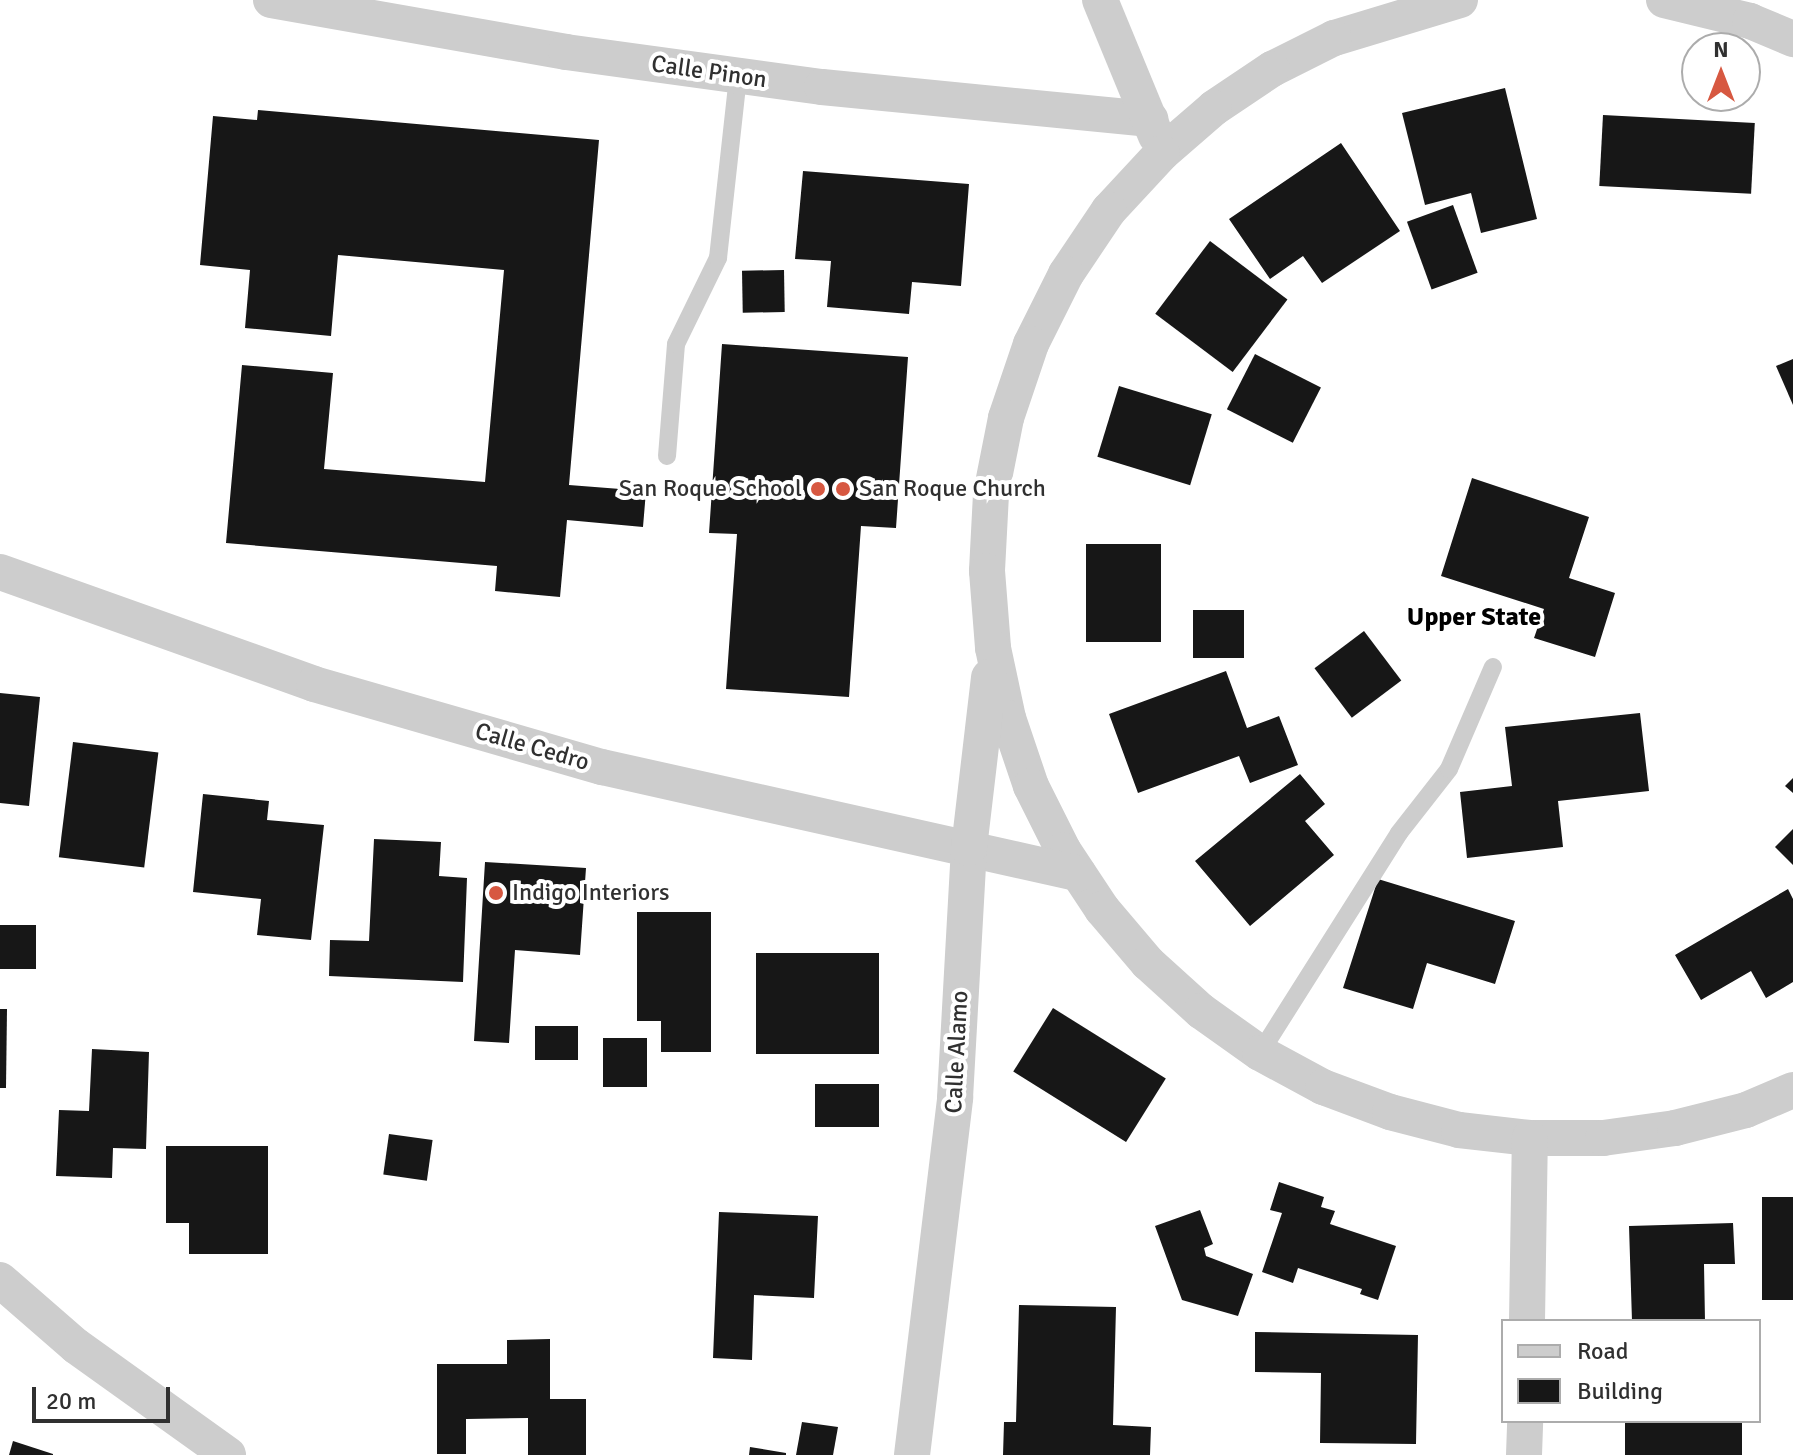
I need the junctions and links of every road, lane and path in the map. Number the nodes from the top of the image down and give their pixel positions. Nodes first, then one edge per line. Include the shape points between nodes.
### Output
1 (271, 0) edge
2 (1100, 0) edge
3 (1460, 0) edge
4 (1664, 0) edge
5 (1793, 39) edge
6 (738, 76) junction
7 (1150, 119) junction
8 (1162, 153) junction
9 (667, 456) dead end
10 (0, 572) edge
11 (993, 648) junction
12 (1493, 667) dead end
13 (969, 848) junction
14 (1078, 873) junction
15 (1260, 1053) junction
16 (1793, 1090) edge
17 (1530, 1138) junction
18 (0, 1280) edge
19 (1527, 1319) edge
20 (1525, 1423) edge
21 (228, 1455) edge
22 (912, 1455) edge
23 (1524, 1455) edge

1 - 6 street, Calle Pinon
2 - 7 street
3 - 8 street via 1400,14 1285,63 1214,108
4 - 5 street via 1750,21
6 - 7 street, Calle Pinon
6 - 9 lane via 718,258 676,344
7 - 8 street
8 - 11 street via 1109,210 1066,274 1031,344 1011,403 991,494 987,571
10 - 13 street, Calle Cedro via 314,684 572,758
11 - 13 street, Calle Alamo
11 - 14 street via 1008,718 1031,786
12 - 15 lane via 1449,769 1399,833
13 - 14 street, Calle Cedro
13 - 22 street, Calle Alamo via 955,1098
14 - 15 street via 1148,963 1201,1011
15 - 17 street via 1323,1087 1390,1112 1459,1130
16 - 17 street via 1746,1110 1675,1128 1603,1138
17 - 19 street
18 - 21 street via 76,1346
20 - 23 street

